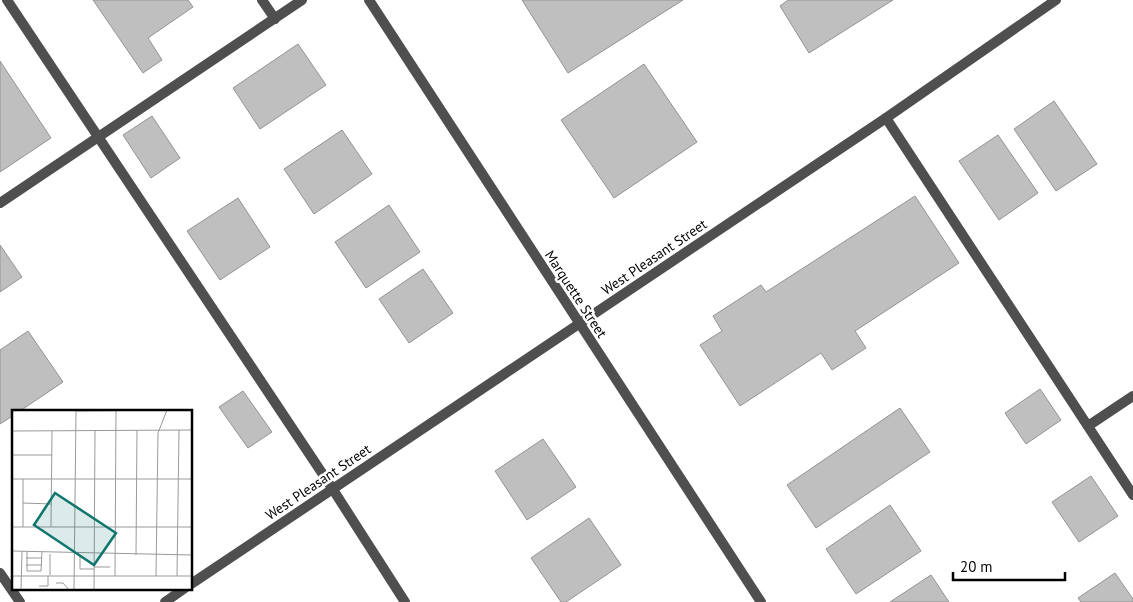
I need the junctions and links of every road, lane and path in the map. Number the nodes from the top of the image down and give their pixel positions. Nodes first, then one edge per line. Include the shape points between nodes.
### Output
1 (7, 0) edge
2 (262, 0) edge
3 (302, 0) edge
4 (369, 0) edge
5 (1056, 0) edge
6 (275, 19) junction
7 (886, 118) junction
8 (99, 137) junction
9 (0, 203) edge
10 (580, 324) junction
11 (1133, 396) edge
12 (1088, 426) junction
13 (332, 488) junction
14 (1133, 495) edge
15 (0, 573) edge
16 (192, 583) edge
17 (182, 590) edge
18 (20, 602) edge
19 (165, 602) edge
20 (405, 602) edge
21 (761, 602) edge

1 - 8 street
2 - 6 street
3 - 6 street
4 - 10 street, Marquette Street
5 - 7 street, West Pleasant Street
6 - 8 street
7 - 10 street, West Pleasant Street
7 - 12 street
8 - 9 street
8 - 13 street
10 - 13 street, West Pleasant Street
10 - 21 street, Marquette Street
11 - 12 street
12 - 14 street
13 - 16 street, West Pleasant Street
13 - 20 street
15 - 18 street
17 - 19 street

